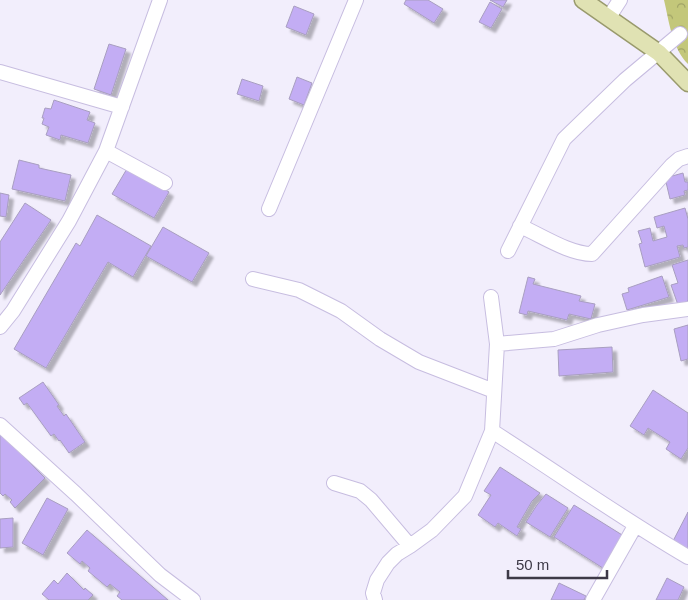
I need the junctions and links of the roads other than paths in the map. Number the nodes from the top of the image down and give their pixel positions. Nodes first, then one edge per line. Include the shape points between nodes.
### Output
1 (160, 0) edge
2 (356, 0) edge
3 (583, 0) edge
4 (620, 0) edge
5 (609, 17) junction
6 (680, 34) dead end
7 (658, 53) junction
8 (0, 72) edge
9 (688, 83) edge
10 (122, 107) junction
11 (106, 151) junction
12 (688, 156) edge
13 (165, 184) dead end
14 (269, 209) dead end
15 (520, 226) junction
16 (508, 251) dead end
17 (253, 279) dead end
18 (491, 297) dead end
19 (688, 309) edge
20 (0, 327) edge
21 (497, 344) junction
22 (494, 391) junction
23 (0, 425) edge
24 (492, 431) junction
25 (334, 483) dead end
26 (635, 526) junction
27 (410, 546) junction
28 (688, 557) edge
29 (193, 600) edge
30 (375, 600) edge
31 (592, 600) edge

1 - 10 street
2 - 14 street
3 - 5 main road
4 - 5 street
5 - 7 main road
6 - 7 street
7 - 9 main road
7 - 15 street via 564,139
8 - 10 street
10 - 11 street
11 - 13 street
11 - 20 street via 69,221
12 - 15 street via 672,165 592,254 583,254
15 - 16 street
17 - 22 street via 299,290 342,311 419,362
18 - 21 street
19 - 21 street via 598,325 554,339
21 - 22 street
22 - 24 street
23 - 29 street via 160,574
24 - 26 street
24 - 27 street via 465,496 432,530
25 - 27 street via 360,491 371,500
26 - 28 street
26 - 31 street
27 - 30 street via 397,554 382,572 373,593

